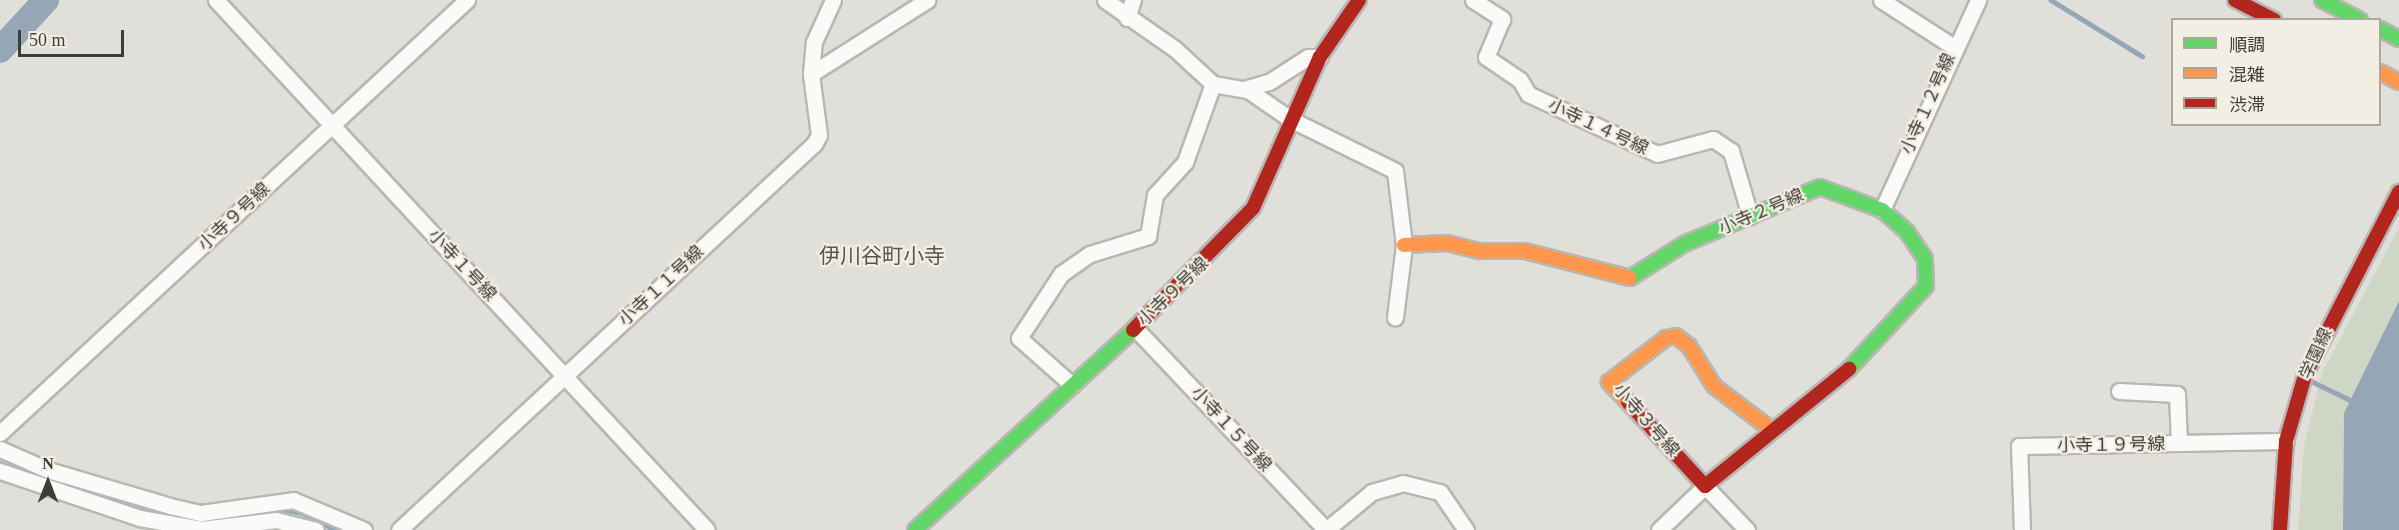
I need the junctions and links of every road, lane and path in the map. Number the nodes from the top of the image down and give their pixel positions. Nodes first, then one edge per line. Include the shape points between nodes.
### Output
1 (216, 0) edge
2 (468, 0) edge
3 (833, 0) edge
4 (927, 0) edge
5 (1105, 0) edge
6 (1133, 0) edge
7 (1359, 0) edge
8 (1473, 0) edge
9 (1881, 0) edge
10 (1978, 0) edge
11 (2235, 0) edge
12 (2322, 0) edge
13 (1127, 18) junction
14 (2270, 18) edge
15 (2356, 18) edge
16 (2381, 30) edge
17 (2399, 39) edge
18 (1954, 47) junction
19 (1320, 57) junction
20 (2381, 73) edge
21 (811, 74) junction
22 (2399, 82) edge
23 (1213, 84) junction
24 (1244, 89) junction
25 (1290, 119) junction
26 (332, 126) junction
27 (2399, 192) edge
28 (1882, 210) junction
29 (1749, 216) junction
30 (1404, 245) junction
31 (1395, 316) dead end
32 (1136, 328) junction
33 (565, 375) junction
34 (1071, 385) junction
35 (2119, 391) dead end
36 (1773, 431) junction
37 (0, 433) edge
38 (2286, 441) junction
39 (2179, 443) junction
40 (0, 448) edge
41 (0, 471) edge
42 (1705, 486) junction
43 (273, 525) edge
44 (316, 530) edge
45 (364, 530) edge
46 (399, 530) edge
47 (707, 530) edge
48 (915, 530) edge
49 (1326, 530) edge
50 (1466, 530) edge
51 (1659, 530) edge
52 (1747, 530) edge
53 (2022, 530) edge
54 (2280, 530) edge

1 - 26 street, 小寺１号線
2 - 26 street, 小寺９号線
3 - 21 street, 小寺１１号線 via 814,42
4 - 21 street
5 - 13 street
6 - 13 street
7 - 19 street, 小寺９号線
8 - 29 street, 小寺１４号線 via 1502,19 1486,57 1520,80 1527,94 1657,154 1713,139 1731,151
9 - 18 street
10 - 18 street, 小寺１２号線
11 - 14 street
12 - 15 street
13 - 23 street via 1175,50
16 - 17 street
18 - 28 street, 小寺１２号線
19 - 24 street via 1308,57 1269,81
19 - 25 street, 小寺９号線
20 - 22 street
21 - 33 street, 小寺１１号線 via 819,135 814,144
23 - 24 street
23 - 34 street via 1185,162 1155,195 1148,236 1090,254 1061,274 1018,338
24 - 25 street
25 - 30 street via 1395,171
25 - 32 street, 小寺９号線 via 1253,208
26 - 33 street, 小寺１号線
26 - 37 street, 小寺９号線
27 - 38 street, 学園線 via 2318,345
28 - 29 street, 小寺２号線 via 1820,187
28 - 36 street, 小寺２号線 via 1907,232 1925,259 1926,286 1842,376
29 - 30 street, 小寺２号線 via 1684,244 1632,278 1525,251 1480,252 1446,243
30 - 31 street
32 - 34 street, 小寺９号線
32 - 49 street, 小寺１５号線
33 - 46 street, 小寺１１号線
33 - 47 street, 小寺１号線
34 - 48 street, 小寺９号線
35 - 39 street via 2177,394
36 - 42 street, 小寺２号線
36 - 42 street, 小寺３号線 via 1714,386 1689,346 1676,336 1666,338 1609,382
38 - 39 street, 小寺１９号線
38 - 54 street, 学園線
39 - 53 street, 小寺１９号線 via 2019,446
40 - 45 street via 48,470 170,507 201,513 293,500
41 - 43 street via 140,518 201,529
42 - 51 street, 小寺２号線
42 - 52 street
43 - 44 street
49 - 50 street, 小寺１５号線 via 1372,492 1403,483 1440,492

